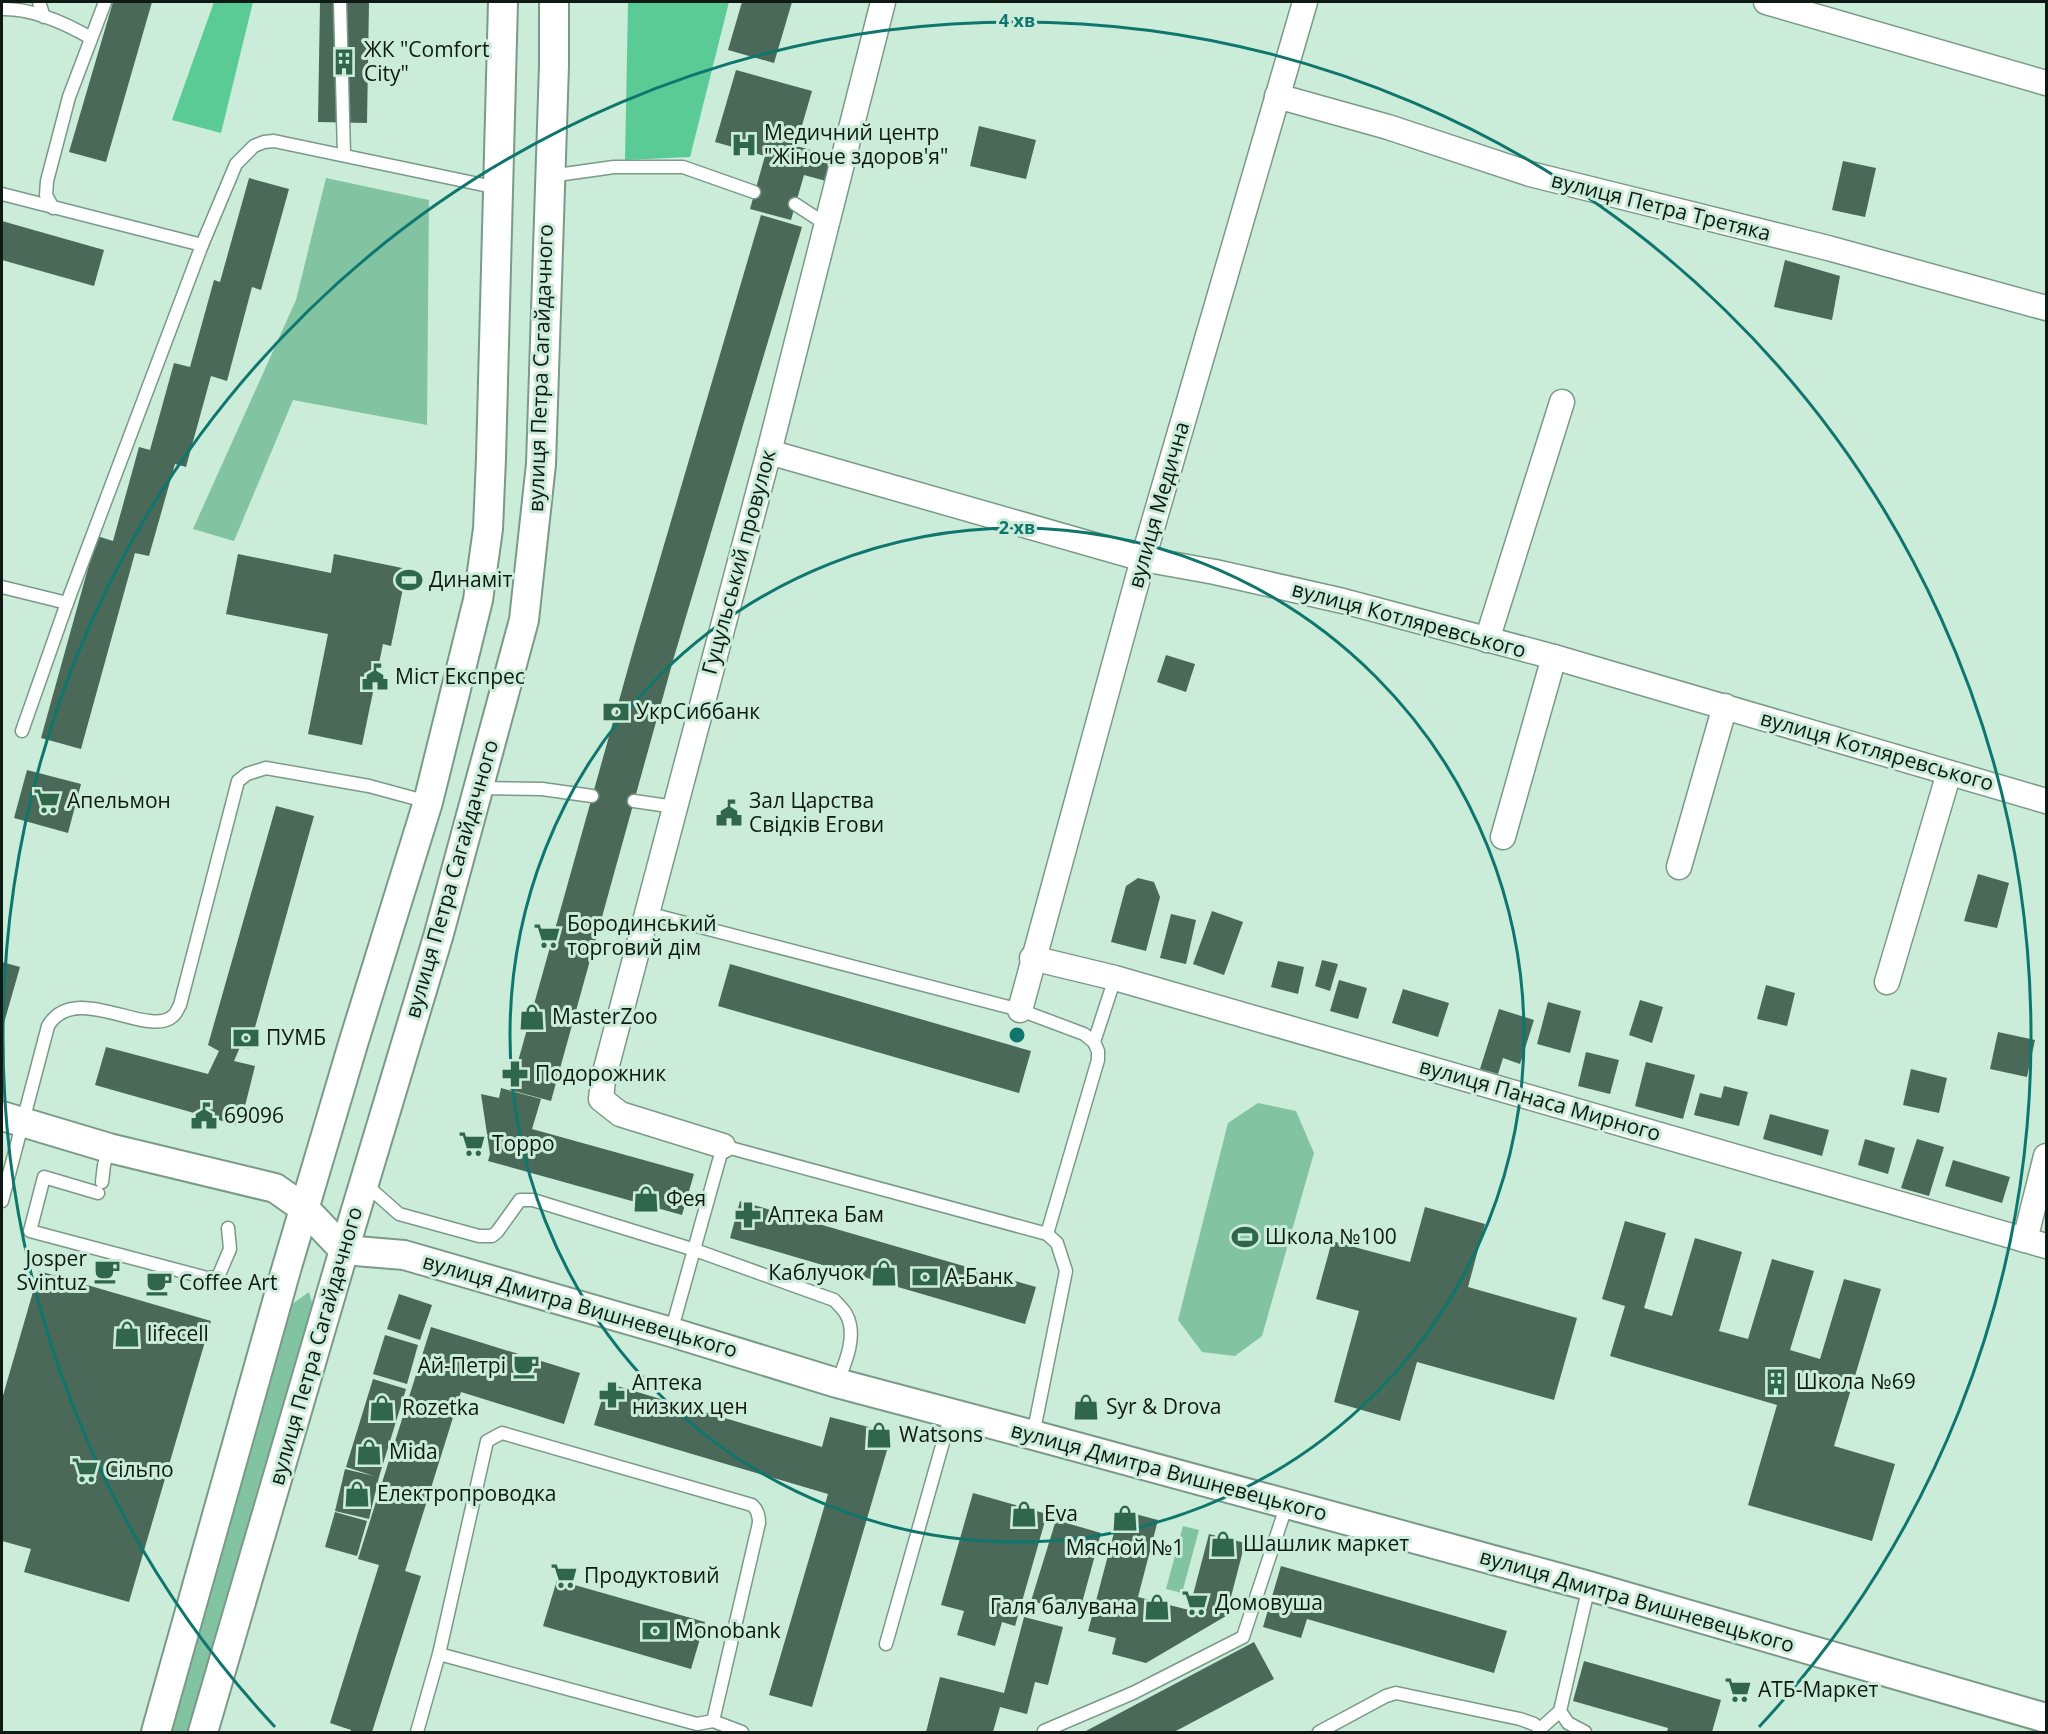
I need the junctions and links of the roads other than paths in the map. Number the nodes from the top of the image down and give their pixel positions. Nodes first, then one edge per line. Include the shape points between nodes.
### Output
1 (39, 2) edge
2 (105, 2) edge
3 (340, 2) edge
4 (503, 2) edge
5 (554, 2) edge
6 (883, 2) edge
7 (1305, 2) edge
8 (1766, 2) edge
9 (2, 9) edge
10 (44, 17) junction
11 (91, 38) junction
12 (2046, 83) edge
13 (1277, 96) junction
14 (344, 155) junction
15 (549, 176) junction
16 (499, 188) junction
17 (754, 192) dead end
18 (2, 194) edge
19 (795, 204) dead end
20 (53, 208) junction
21 (826, 225) junction
22 (202, 245) junction
23 (2046, 308) edge
24 (1562, 402) dead end
25 (769, 452) junction
26 (1143, 559) junction
27 (2, 587) edge
28 (67, 603) junction
29 (1487, 640) junction
30 (1554, 657) junction
31 (1725, 706) junction
32 (22, 731) dead end
33 (1949, 773) junction
34 (478, 788) junction
35 (592, 796) dead end
36 (634, 801) dead end
37 (2046, 801) edge
38 (428, 802) junction
39 (675, 807) junction
40 (1503, 837) dead end
41 (1679, 867) dead end
42 (647, 913) junction
43 (1032, 958) junction
44 (1115, 978) junction
45 (1887, 981) dead end
46 (1020, 1010) junction
47 (1094, 1042) junction
48 (12, 1119) edge
49 (723, 1146) junction
50 (110, 1148) junction
51 (2046, 1156) edge
52 (364, 1183) junction
53 (2, 1200) edge
54 (305, 1209) junction
55 (228, 1228) dead end
56 (1047, 1234) junction
57 (2036, 1243) edge
58 (344, 1250) junction
59 (695, 1250) junction
60 (671, 1332) junction
61 (837, 1383) junction
62 (951, 1414) junction
63 (1033, 1435) junction
64 (1288, 1503) junction
65 (1589, 1586) junction
66 (886, 1644) dead end
67 (439, 1654) junction
68 (1560, 1711) junction
69 (2046, 1718) edge
70 (713, 1720) junction
71 (1044, 1731) dead end
72 (1541, 1731) edge
73 (156, 1732) edge
74 (203, 1732) edge
75 (417, 1732) edge
76 (742, 1732) edge
77 (1319, 1732) edge
78 (1585, 1732) edge

1 - 10 lane
2 - 11 lane
3 - 14 lane
4 - 16 street
5 - 15 street, вулиця Петра Сагайдачного
6 - 21 street, Гуцульський провулок
7 - 13 street, вулиця Медична
8 - 12 street
9 - 10 lane
10 - 11 lane
11 - 20 lane via 69,97 47,181 46,195
13 - 23 street, вулиця Петра Третяка via 1530,174 1828,248
13 - 26 street, вулиця Медична
14 - 16 lane
14 - 22 lane via 274,141 255,146 236,164
15 - 17 lane via 614,167 683,167
15 - 34 street, вулиця Петра Сагайдачного via 541,464 524,620
16 - 38 street via 488,529 478,600
18 - 20 lane
19 - 21 lane
20 - 22 lane
21 - 25 street, Гуцульський провулок
22 - 28 lane
24 - 29 street
25 - 26 street, вулиця Котляревського
25 - 39 street, Гуцульський провулок
26 - 29 street, вулиця Котляревського via 1342,601
26 - 43 street, вулиця Медична
27 - 28 lane
28 - 32 lane
29 - 30 street, вулиця Котляревського
30 - 31 street, вулиця Котляревського
30 - 40 street
31 - 33 street, вулиця Котляревського
31 - 41 street
33 - 37 street, вулиця Котляревського
33 - 45 street
34 - 35 lane via 542,789
34 - 52 street, вулиця Петра Сагайдачного
36 - 39 lane
38 - 48 lane via 369,786 266,768 247,774 238,781 185,991 173,1016 158,1022 80,1007 65,1010 48,1026
38 - 54 street
39 - 42 street, Гуцульський провулок
42 - 46 lane
42 - 49 street, Гуцульський провулок via 601,1099 620,1114
43 - 44 street, вулиця Панаса Мирного
43 - 46 street, вулиця Медична
44 - 47 lane
44 - 57 street, вулиця Панаса Мирного
46 - 47 lane via 1084,1034
47 - 56 lane via 1098,1060
48 - 50 street
48 - 53 lane
49 - 56 lane
49 - 59 lane
50 - 54 street via 275,1188
50 - 55 lane via 100,1187 44,1177 30,1231 207,1278 218,1277 230,1250
51 - 57 street
52 - 58 street, вулиця Петра Сагайдачного
52 - 59 lane via 399,1214 479,1236 492,1236 513,1206 527,1199
54 - 58 street
54 - 73 street
56 - 63 lane via 1057,1243 1066,1271
58 - 60 street, вулиця Дмитра Вишневецького via 404,1256
58 - 74 street, вулиця Петра Сагайдачного
59 - 60 lane
59 - 61 lane via 834,1300 850,1325 849,1353
60 - 61 street, вулиця Дмитра Вишневецького
61 - 62 street, вулиця Дмитра Вишневецького
62 - 63 street, вулиця Дмитра Вишневецького
62 - 66 lane
63 - 64 street, вулиця Дмитра Вишневецького
64 - 65 street, вулиця Дмитра Вишневецького
64 - 71 lane via 1243,1637 1133,1693
65 - 68 lane
65 - 69 street, вулиця Дмитра Вишневецького
67 - 70 lane via 697,1724
67 - 70 lane via 487,1441 502,1433 756,1508 759,1523
67 - 75 lane
68 - 72 lane
68 - 78 lane via 1568,1723
70 - 76 lane
72 - 77 lane via 1528,1722 1396,1693

